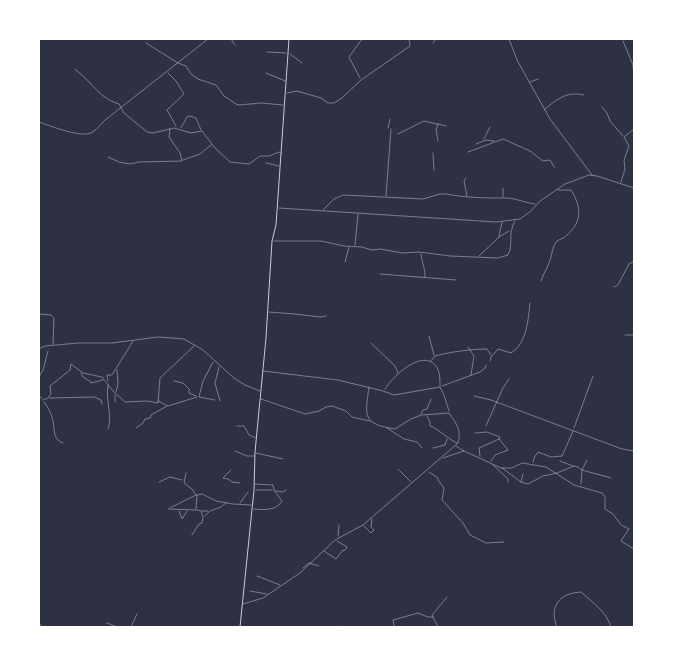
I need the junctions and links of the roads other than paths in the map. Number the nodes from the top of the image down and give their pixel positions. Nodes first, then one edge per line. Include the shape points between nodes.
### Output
1 (208, 39) edge
2 (231, 39) edge
3 (289, 39) edge
4 (362, 39) edge
5 (409, 39) edge
6 (436, 39) edge
7 (508, 39) edge
8 (623, 40) dead end
9 (146, 42) dead end
10 (433, 43) dead end
11 (235, 45) dead end
12 (267, 52) dead end
13 (289, 53) junction
14 (302, 63) dead end
15 (178, 64) junction
16 (75, 69) dead end
17 (167, 72) junction
18 (266, 73) dead end
19 (538, 79) dead end
20 (634, 79) edge
21 (361, 80) junction
22 (286, 81) junction
23 (529, 82) junction
24 (285, 94) junction
25 (584, 95) dead end
26 (284, 105) junction
27 (602, 107) dead end
28 (122, 108) junction
29 (544, 110) junction
30 (390, 119) dead end
31 (39, 122) edge
32 (438, 124) junction
33 (446, 126) dead end
34 (490, 127) dead end
35 (177, 128) junction
36 (388, 128) dead end
37 (170, 129) junction
38 (181, 129) junction
39 (391, 129) dead end
40 (634, 129) edge
41 (202, 131) junction
42 (398, 134) dead end
43 (624, 137) junction
44 (438, 141) dead end
45 (483, 141) junction
46 (495, 141) junction
47 (212, 144) junction
48 (476, 144) dead end
49 (468, 152) dead end
50 (433, 153) dead end
51 (282, 154) junction
52 (108, 157) dead end
53 (182, 161) junction
54 (266, 163) dead end
55 (281, 167) junction
56 (555, 168) dead end
57 (434, 170) dead end
58 (593, 176) junction
59 (466, 178) dead end
60 (620, 183) junction
61 (503, 188) dead end
62 (634, 188) edge
63 (557, 190) junction
64 (467, 196) junction
65 (386, 198) junction
66 (503, 198) junction
67 (536, 204) junction
68 (278, 208) junction
69 (323, 211) junction
70 (358, 213) junction
71 (512, 220) junction
72 (516, 220) junction
73 (502, 222) junction
74 (513, 225) junction
75 (510, 230) junction
76 (498, 237) junction
77 (272, 241) junction
78 (349, 247) junction
79 (354, 247) junction
80 (421, 252) junction
81 (478, 257) junction
82 (634, 261) edge
83 (345, 262) dead end
84 (380, 274) dead end
85 (425, 277) junction
86 (456, 280) dead end
87 (541, 280) dead end
88 (614, 287) dead end
89 (530, 303) dead end
90 (268, 312) junction
91 (39, 314) edge
92 (326, 316) dead end
93 (625, 335) dead end
94 (634, 335) edge
95 (429, 336) dead end
96 (134, 340) junction
97 (371, 343) dead end
98 (195, 345) junction
99 (53, 346) junction
100 (468, 347) dead end
101 (39, 349) edge
102 (48, 351) dead end
103 (471, 351) junction
104 (435, 356) junction
105 (491, 356) junction
106 (215, 361) junction
107 (490, 361) dead end
108 (431, 362) junction
109 (486, 364) dead end
110 (220, 366) junction
111 (117, 368) junction
112 (262, 371) junction
113 (81, 372) junction
114 (399, 374) junction
115 (471, 376) junction
116 (593, 376) dead end
117 (39, 378) edge
118 (106, 380) junction
119 (509, 380) dead end
120 (174, 382) dead end
121 (108, 384) junction
122 (369, 387) junction
123 (440, 387) junction
124 (260, 390) junction
125 (383, 391) junction
126 (115, 393) junction
127 (39, 395) edge
128 (474, 396) dead end
129 (48, 398) junction
130 (198, 398) junction
131 (260, 399) junction
132 (431, 399) dead end
133 (43, 400) junction
134 (215, 400) dead end
135 (158, 401) junction
136 (220, 401) dead end
137 (115, 402) dead end
138 (497, 403) junction
139 (102, 404) dead end
140 (168, 406) junction
141 (449, 413) junction
142 (421, 415) junction
143 (426, 416) junction
144 (370, 421) junction
145 (237, 426) dead end
146 (486, 426) dead end
147 (386, 427) junction
148 (136, 428) dead end
149 (108, 429) dead end
150 (573, 430) junction
151 (475, 433) dead end
152 (256, 438) junction
153 (447, 438) junction
154 (499, 438) junction
155 (63, 443) dead end
156 (458, 443) junction
157 (456, 446) junction
158 (422, 448) dead end
159 (433, 448) dead end
160 (235, 451) dead end
161 (464, 451) junction
162 (634, 451) edge
163 (254, 452) junction
164 (254, 456) junction
165 (480, 457) junction
166 (441, 458) junction
167 (284, 459) dead end
168 (587, 460) dead end
169 (560, 461) dead end
170 (490, 462) junction
171 (492, 463) junction
172 (532, 464) junction
173 (574, 466) junction
174 (501, 468) junction
175 (398, 469) dead end
176 (231, 470) dead end
177 (582, 470) junction
178 (427, 471) junction
179 (186, 473) dead end
180 (557, 473) junction
181 (523, 474) dead end
182 (611, 478) dead end
183 (184, 480) junction
184 (160, 482) dead end
185 (240, 482) dead end
186 (508, 482) dead end
187 (520, 482) junction
188 (412, 483) junction
189 (254, 484) junction
190 (582, 486) junction
191 (254, 490) junction
192 (274, 490) junction
193 (286, 490) dead end
194 (248, 492) dead end
195 (196, 495) junction
196 (226, 503) junction
197 (239, 504) junction
198 (252, 505) junction
199 (178, 510) junction
200 (188, 510) junction
201 (196, 510) junction
202 (252, 510) junction
203 (202, 511) junction
204 (210, 511) junction
205 (203, 517) junction
206 (372, 518) junction
207 (339, 525) dead end
208 (363, 525) junction
209 (192, 535) dead end
210 (339, 538) junction
211 (335, 540) junction
212 (504, 542) dead end
213 (634, 549) edge
214 (324, 551) junction
215 (311, 563) junction
216 (320, 566) dead end
217 (257, 576) dead end
218 (281, 585) junction
219 (250, 591) dead end
220 (268, 594) junction
221 (446, 597) dead end
222 (243, 604) junction
223 (137, 614) dead end
224 (433, 617) junction
225 (39, 624) edge
226 (107, 624) dead end
227 (43, 627) edge
228 (117, 627) edge
229 (131, 627) edge
230 (240, 627) edge
231 (394, 627) edge
232 (438, 627) edge
233 (556, 627) edge
234 (611, 627) edge

1 - 15 street
2 - 11 street
3 - 13 street
4 - 21 street via 349,57
5 - 21 street via 410,46
6 - 10 street
7 - 23 street
8 - 20 street via 633,66
9 - 15 street
12 - 13 street
13 - 14 street
13 - 22 street
15 - 17 street
15 - 26 street via 186,66 198,79 216,85 224,96 240,105
16 - 28 street via 97,92
17 - 28 street
17 - 35 street via 184,95 167,110
18 - 22 street
19 - 23 street
21 - 24 street via 334,103 297,91
22 - 24 street
23 - 29 street
24 - 26 street
25 - 29 street via 561,96
26 - 51 street
27 - 43 street
28 - 31 street via 86,134
28 - 37 street via 148,132
29 - 58 street
30 - 36 street
32 - 33 street
32 - 42 street via 424,121
32 - 44 street
34 - 45 street
35 - 37 street
35 - 38 street
37 - 53 street via 169,137
38 - 41 street via 191,133
38 - 41 street via 190,116 196,118
39 - 65 street
40 - 43 street
41 - 47 street
43 - 60 street via 629,146
45 - 46 street
45 - 48 street
46 - 49 street
46 - 56 street via 510,141 543,161 550,160
47 - 51 street via 230,162 249,164 261,156
47 - 53 street via 200,154
50 - 57 street
51 - 55 street
52 - 53 street via 130,164
54 - 55 street
55 - 68 street
58 - 60 street
58 - 63 street via 572,180
59 - 64 street
60 - 62 street
61 - 66 street
63 - 67 street
63 - 87 street via 571,190 580,209 572,230 557,241
64 - 65 street via 440,194 423,199
64 - 66 street
65 - 69 street via 343,195
66 - 67 street
67 - 72 street via 524,217
68 - 69 street
68 - 77 street
69 - 70 street
70 - 73 street
70 - 79 street
71 - 72 street
71 - 73 street
71 - 74 street
72 - 74 street
73 - 76 street
74 - 75 street
75 - 76 street
75 - 81 street via 511,250 508,255
76 - 81 street
77 - 78 street via 321,241
77 - 90 street
78 - 79 street
78 - 83 street
79 - 80 street
80 - 81 street
80 - 85 street
82 - 88 street
84 - 85 street
85 - 86 street
89 - 105 street via 518,349 511,353 498,349
90 - 92 street
90 - 112 street
91 - 99 street via 54,318
93 - 94 street
95 - 104 street
96 - 98 street via 184,338
96 - 99 street
96 - 111 street
97 - 114 street
98 - 106 street
98 - 135 street via 160,378
99 - 101 street
100 - 103 street
102 - 117 street
103 - 104 street
103 - 105 street via 487,349
103 - 115 street via 474,356
104 - 108 street
105 - 107 street
106 - 110 street
106 - 130 street via 211,363
108 - 114 street via 416,362
108 - 123 street via 438,370
109 - 115 street
110 - 124 street via 245,385
110 - 136 street via 215,383
111 - 118 street via 112,375 107,375
111 - 126 street
112 - 122 street
112 - 124 street
113 - 118 street
113 - 118 street via 92,384
113 - 129 street via 71,364 70,370 50,386
114 - 125 street
115 - 123 street
116 - 150 street
118 - 121 street
119 - 138 street
120 - 130 street via 186,385
121 - 126 street
121 - 149 street
122 - 125 street
122 - 144 street via 365,406
123 - 125 street via 394,395
123 - 141 street
124 - 131 street
126 - 135 street via 125,402
126 - 137 street
127 - 133 street
128 - 138 street
129 - 133 street
129 - 139 street via 94,397
130 - 134 street
130 - 140 street
131 - 144 street via 305,414 332,406 352,417
131 - 152 street
132 - 142 street
133 - 155 street via 53,420 54,434
135 - 140 street
138 - 146 street
138 - 150 street
140 - 148 street
141 - 143 street
141 - 156 street via 460,430
142 - 143 street
142 - 147 street via 395,429
143 - 153 street via 430,426
144 - 147 street
145 - 152 street via 244,426 248,435
147 - 158 street via 404,439 417,442
150 - 162 street
150 - 172 street via 562,456 551,457 538,452
151 - 154 street via 487,432
152 - 163 street
153 - 156 street
153 - 159 street via 445,445
154 - 165 street via 479,448
154 - 170 street via 508,450
156 - 157 street
157 - 161 street
157 - 166 street
160 - 164 street
161 - 165 street
161 - 166 street
163 - 164 street
163 - 167 street
164 - 189 street
165 - 170 street
166 - 178 street
168 - 177 street
169 - 173 street
170 - 171 street
171 - 174 street
171 - 186 street
172 - 174 street
172 - 180 street
173 - 177 street
173 - 180 street
174 - 187 street
175 - 188 street
176 - 185 street via 223,478
177 - 182 street
177 - 190 street
178 - 188 street
178 - 212 street via 438,478 444,488 442,500 470,535 486,543
179 - 183 street
180 - 187 street via 528,484
180 - 190 street via 566,481
181 - 187 street
183 - 184 street via 170,477
183 - 195 street
188 - 206 street
189 - 191 street
189 - 192 street via 272,484
190 - 213 street via 604,495 605,508 629,529 621,542
191 - 192 street
191 - 198 street
192 - 193 street
192 - 202 street via 281,499 279,506
194 - 197 street
195 - 196 street via 202,494
195 - 199 street via 168,509
195 - 201 street
196 - 197 street
196 - 204 street
197 - 198 street
198 - 202 street
199 - 200 street
199 - 200 street via 182,519
200 - 201 street
201 - 203 street
202 - 222 street
203 - 204 street
203 - 205 street
204 - 205 street
205 - 209 street
206 - 208 street
206 - 208 street via 374,530 371,533
207 - 210 street
208 - 210 street
210 - 211 street
211 - 214 street
211 - 214 street via 347,547 344,551 336,559
214 - 215 street
215 - 216 street
215 - 218 street
217 - 218 street
218 - 220 street
219 - 220 street
220 - 222 street
221 - 224 street
222 - 230 street
223 - 229 street
224 - 231 street via 418,612 393,620
224 - 232 street
225 - 227 street
226 - 228 street
233 - 234 street via 554,614 562,597 581,592 604,613

